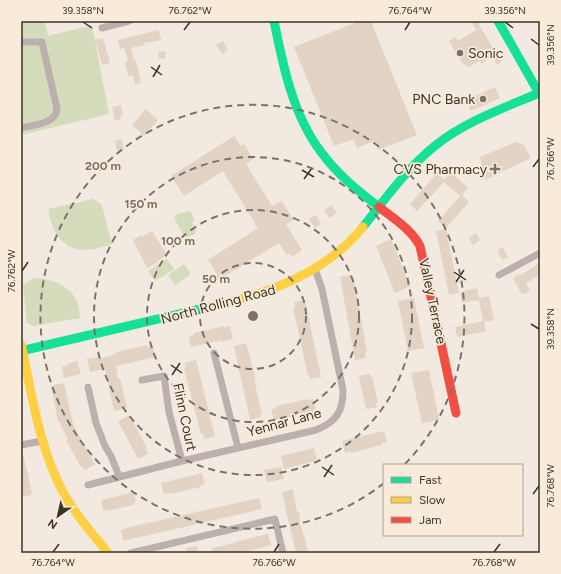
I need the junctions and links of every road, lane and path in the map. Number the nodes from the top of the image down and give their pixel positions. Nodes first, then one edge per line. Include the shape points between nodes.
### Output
1 (129, 21) edge
2 (274, 21) edge
3 (498, 21) edge
4 (102, 28) dead end
5 (21, 42) edge
6 (540, 94) edge
7 (21, 128) edge
8 (379, 206) junction
9 (540, 253) edge
10 (315, 269) junction
11 (499, 275) dead end
12 (22, 349) edge
13 (214, 353) dead end
14 (142, 380) dead end
15 (88, 387) dead end
16 (456, 413) dead end
17 (42, 441) junction
18 (21, 445) edge
19 (238, 448) junction
20 (182, 461) junction
21 (119, 476) junction
22 (88, 485) dead end
23 (108, 553) edge
24 (131, 553) edge
25 (283, 553) edge

1 - 4 street
2 - 8 street, Valley Terrace via 288,86 310,138 344,178
3 - 6 street
5 - 7 street via 42,42 57,113 49,120
6 - 8 street, North Rolling Road via 471,124 437,144
8 - 10 street, North Rolling Road via 357,234
8 - 16 street, Valley Terrace via 406,228 420,246
9 - 11 street
10 - 12 street, North Rolling Road via 292,282 256,296
10 - 19 street, Yennar Lane via 322,289 343,390 343,401 337,417 324,427
12 - 17 street
13 - 19 street
14 - 20 street, Flinn Court via 164,376 169,412
15 - 21 street via 96,423
17 - 18 street
17 - 23 street via 66,499
19 - 20 street, Yennar Lane
20 - 21 street, Yennar Lane
21 - 22 street, Yennar Lane
24 - 25 street via 275,519

